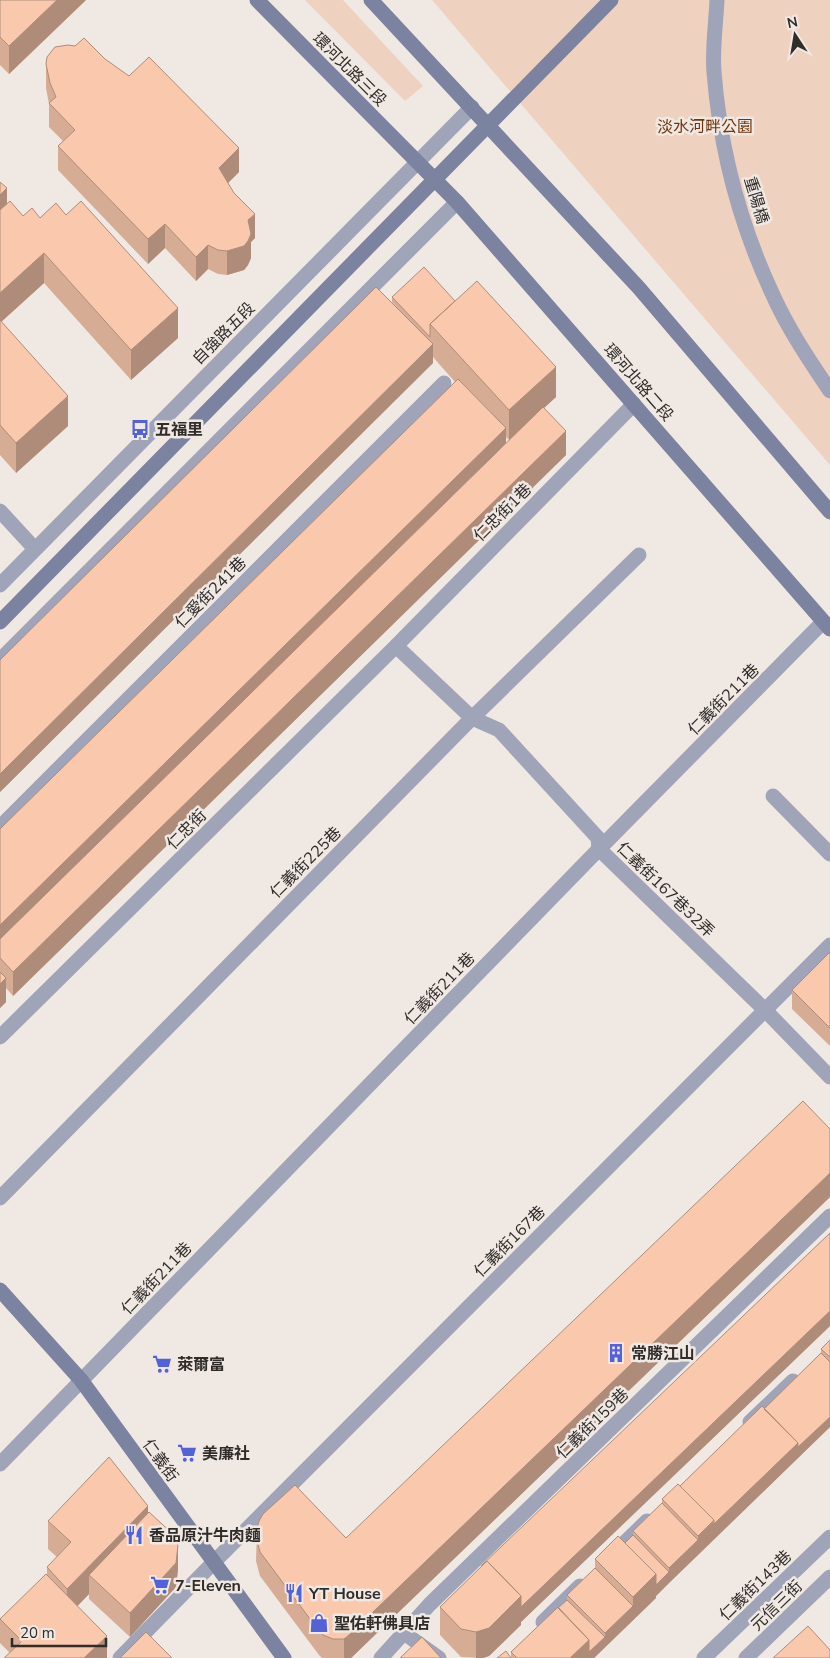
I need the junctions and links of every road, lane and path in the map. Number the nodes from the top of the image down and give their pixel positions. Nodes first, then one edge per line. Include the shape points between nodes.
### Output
1 (257, 0) edge
2 (371, 0) edge
3 (611, 0) edge
4 (717, 0) edge
5 (472, 107) junction
6 (417, 162) junction
7 (457, 202) junction
8 (444, 383) edge
9 (830, 391) edge
10 (634, 404) junction
11 (0, 511) edge
12 (830, 512) edge
13 (36, 549) junction
14 (639, 555) dead end
15 (0, 585) edge
16 (0, 622) edge
17 (827, 626) edge
18 (396, 646) junction
19 (0, 660) edge
20 (472, 718) junction
21 (773, 796) dead end
22 (0, 827) edge
23 (599, 849) junction
24 (830, 854) edge
25 (830, 945) edge
26 (765, 1010) junction
27 (0, 1037) edge
28 (830, 1077) edge
29 (0, 1198) edge
30 (830, 1216) edge
31 (0, 1290) edge
32 (802, 1372) edge
33 (81, 1380) junction
34 (738, 1434) edge
35 (0, 1464) edge
36 (660, 1508) edge
37 (830, 1537) edge
38 (214, 1562) junction
39 (604, 1563) edge
40 (590, 1576) edge
41 (830, 1577) edge
42 (533, 1631) edge
43 (404, 1633) junction
44 (120, 1658) edge
45 (284, 1658) edge
46 (382, 1658) edge
47 (439, 1658) edge
48 (704, 1658) edge
49 (746, 1658) edge

1 - 6 main road, 環河北路三段
2 - 5 main road
3 - 16 main road
4 - 9 street, 重陽橋 via 714,71 727,160 747,230 772,293 806,356
5 - 6 street, 自強路五段
5 - 12 main road via 640,288
6 - 7 main road, 環河北路二段
6 - 13 street, 自強路五段
7 - 10 main road, 環河北路二段
7 - 19 street
8 - 22 street, 仁愛街241巷
10 - 17 main road, 環河北路二段
10 - 18 street, 仁忠街1巷
11 - 13 street
13 - 15 street, 自強路五段
14 - 20 street, 仁義街225巷
17 - 23 street, 仁義街211巷
18 - 20 street, 仁義街167巷32弄
18 - 27 street, 仁忠街
20 - 23 street, 仁義街167巷32弄 via 499,730 598,838
20 - 29 street, 仁義街225巷
21 - 24 street
23 - 26 street, 仁義街167巷32弄
23 - 33 street, 仁義街211巷
25 - 26 street, 仁義街167巷
26 - 28 street, 仁義街167巷32弄
26 - 38 street, 仁義街167巷
30 - 43 street, 仁義街159巷 via 430,1604
31 - 33 main road, 仁義街
32 - 34 street
33 - 35 street, 仁義街211巷
33 - 38 main road, 仁義街
36 - 39 street
37 - 48 street, 仁義街143巷
38 - 44 street, 仁義街167巷
38 - 45 main road, 仁義街
40 - 42 street
41 - 49 street, 元信三街
43 - 46 street, 仁義街159巷
43 - 47 street

